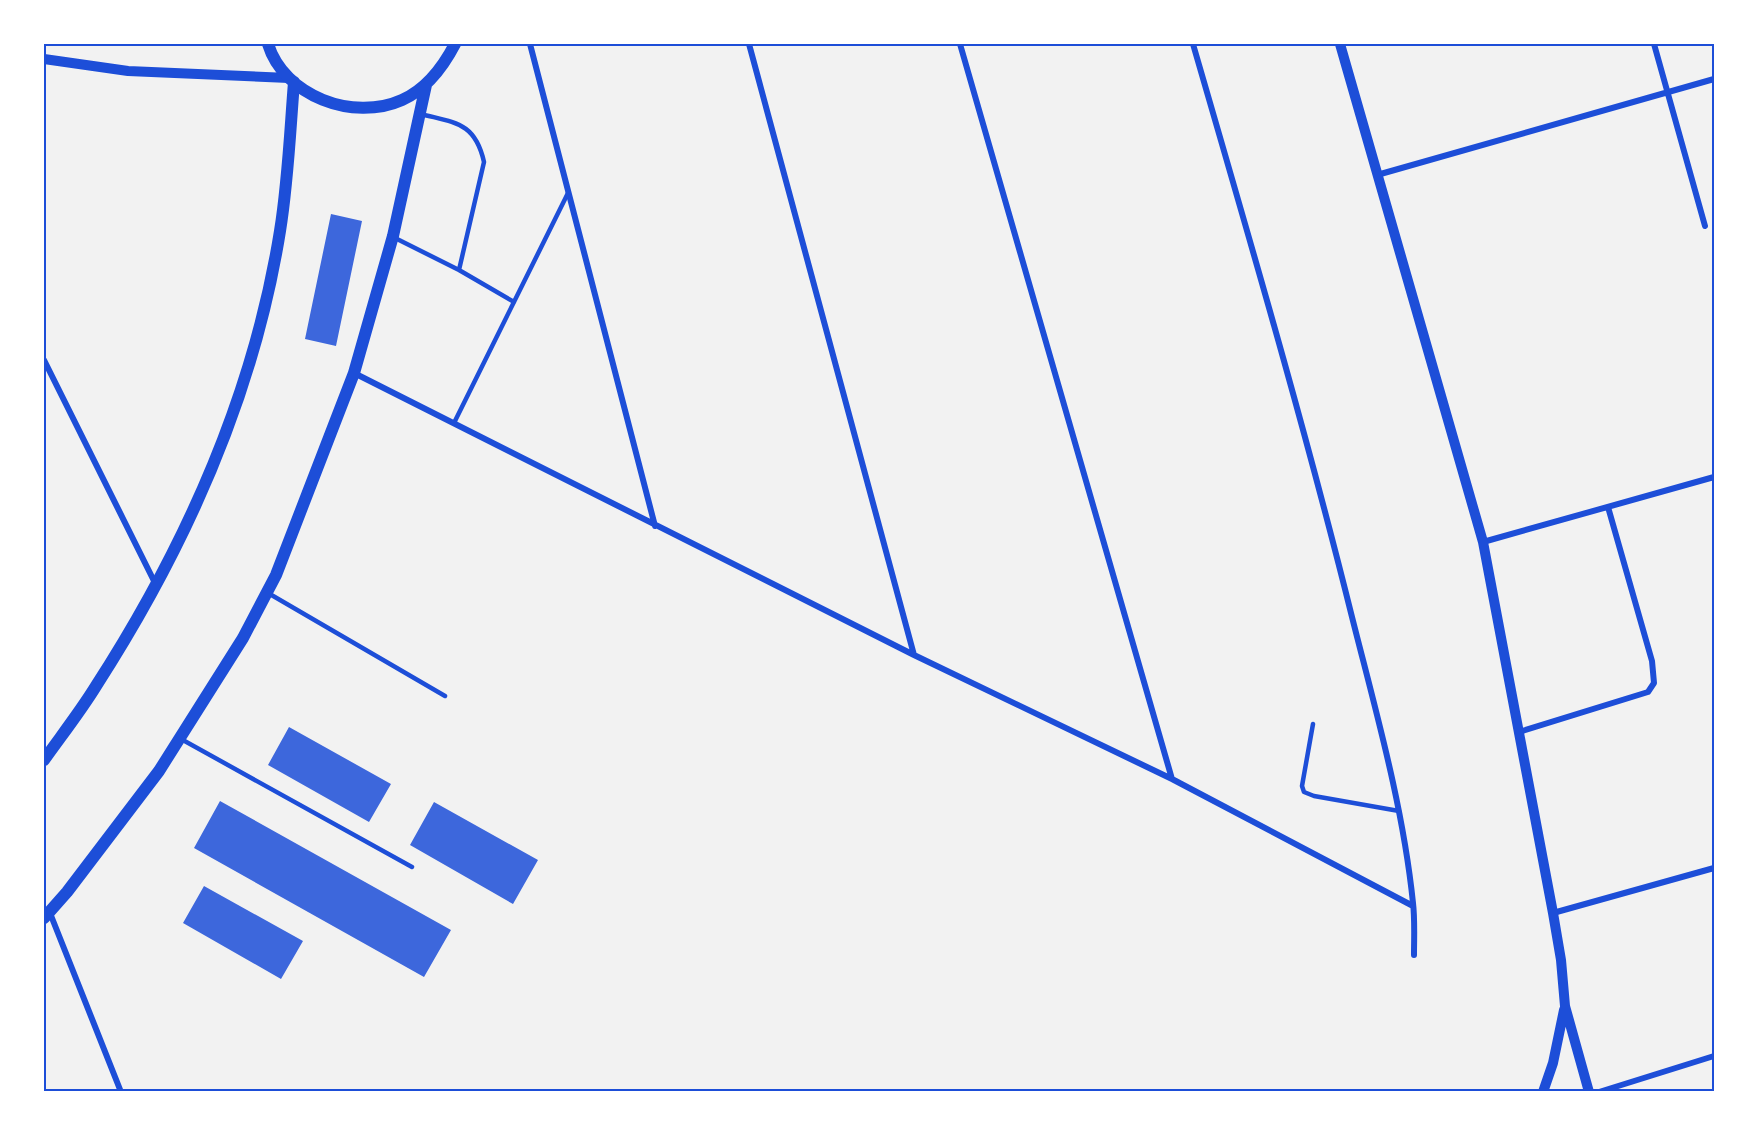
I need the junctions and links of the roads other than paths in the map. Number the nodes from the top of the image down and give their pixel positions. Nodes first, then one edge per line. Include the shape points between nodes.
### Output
1 (268, 44) edge
2 (454, 44) edge
3 (530, 44) edge
4 (749, 44) edge
5 (960, 44) edge
6 (1193, 44) edge
7 (1340, 44) edge
8 (1654, 44) edge
9 (44, 59) edge
10 (1714, 79) edge
11 (292, 80) junction
12 (426, 85) junction
13 (1668, 92) junction
14 (419, 114) junction
15 (1377, 175) junction
16 (568, 192) junction
17 (1705, 226) dead end
18 (393, 236) junction
19 (459, 270) junction
20 (514, 302) junction
21 (44, 360) edge
22 (354, 373) junction
23 (454, 423) junction
24 (1714, 477) edge
25 (1608, 507) junction
26 (655, 526) junction
27 (1483, 542) junction
28 (156, 586) junction
29 (267, 593) junction
30 (914, 655) junction
31 (445, 696) dead end
32 (1313, 724) dead end
33 (1519, 732) junction
34 (180, 739) junction
35 (44, 760) edge
36 (1172, 779) junction
37 (1399, 811) junction
38 (412, 867) dead end
39 (1714, 868) edge
40 (1413, 906) junction
41 (1553, 913) junction
42 (47, 915) edge
43 (1414, 955) dead end
44 (1565, 1006) junction
45 (1714, 1056) edge
46 (121, 1092) edge
47 (1543, 1092) edge
48 (1589, 1092) edge
49 (1599, 1092) edge

1 - 11 main road
2 - 12 main road via 444,65
3 - 16 street
4 - 30 street
5 - 36 street
6 - 37 street via 1336,551
7 - 15 street
8 - 13 street
9 - 11 street via 128,71
10 - 13 street
11 - 12 main road via 318,99 346,107 375,108 402,100
11 - 28 main road via 280,230 266,301 210,475
12 - 14 main road
13 - 15 street
13 - 17 street
14 - 18 main road
14 - 19 lane via 457,123 480,144 484,162
15 - 27 street
16 - 20 lane
16 - 26 street
18 - 19 lane
18 - 22 main road
19 - 20 lane
20 - 23 lane
21 - 28 street
22 - 23 street
22 - 29 main road
23 - 26 street
24 - 25 street
25 - 27 street
25 - 33 street via 1652,661 1654,683 1648,692
26 - 30 street
27 - 33 street
28 - 35 main road via 96,687
29 - 31 lane
29 - 34 main road
30 - 36 street
32 - 37 lane via 1304,792
33 - 41 street
34 - 38 lane
34 - 42 main road
36 - 40 street
37 - 40 street
39 - 41 street
40 - 43 street
41 - 44 street
42 - 46 street
44 - 47 street
44 - 48 street
45 - 49 street

